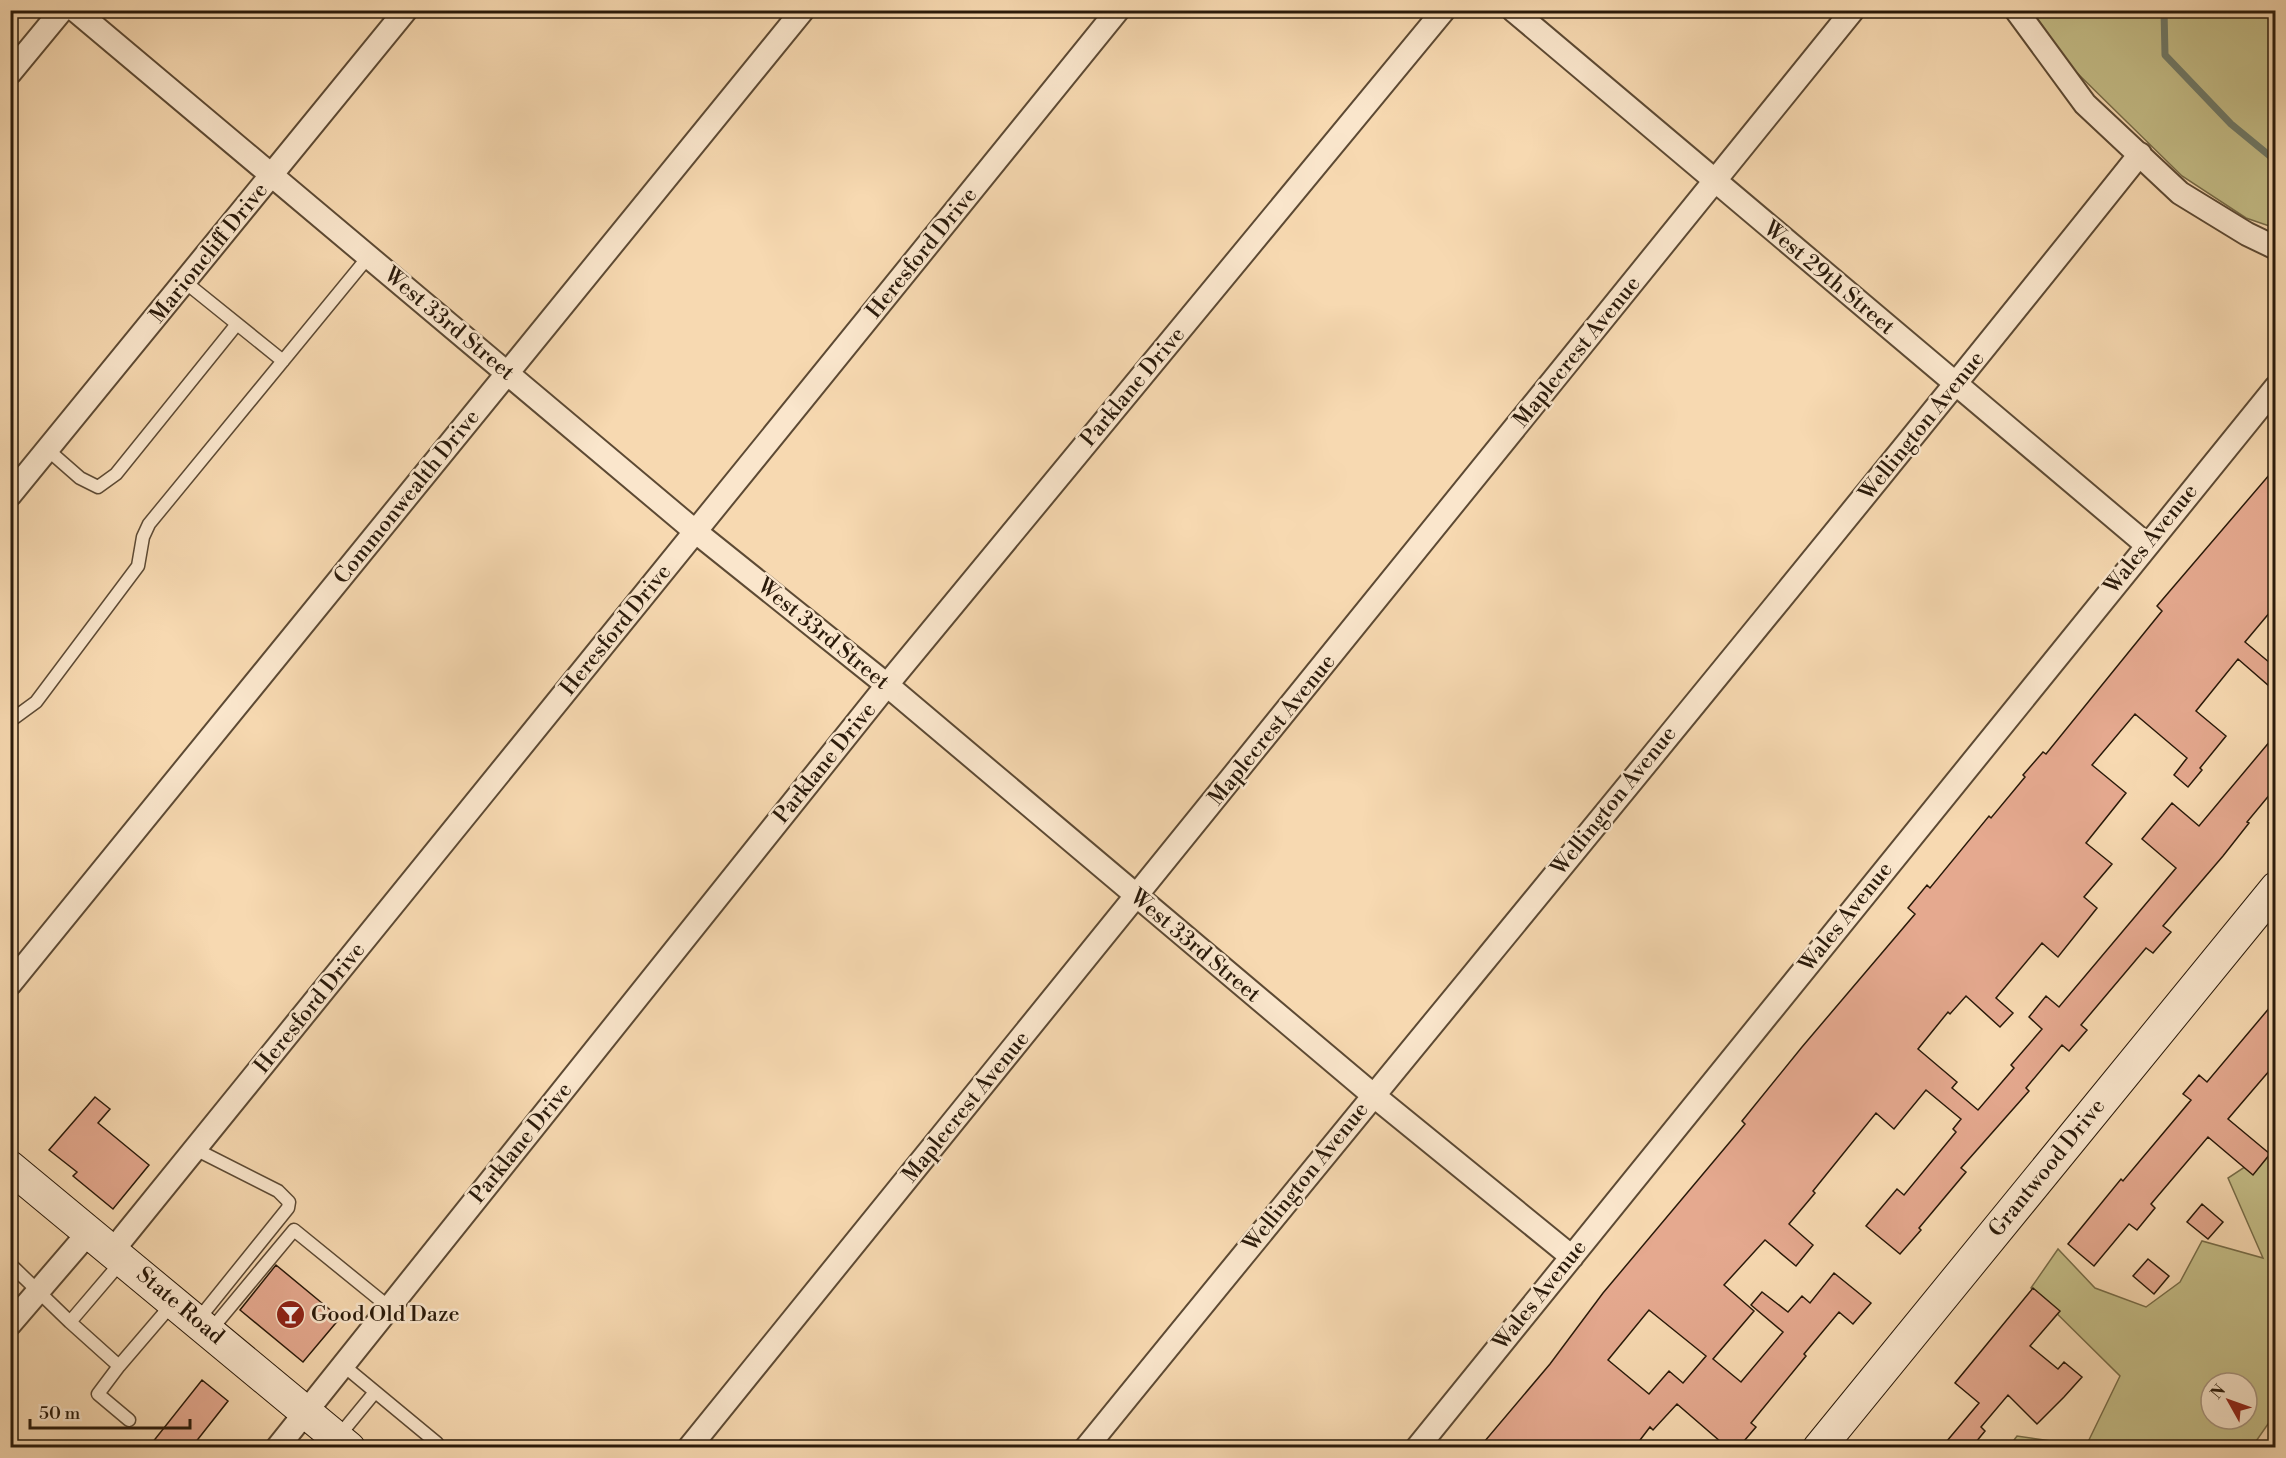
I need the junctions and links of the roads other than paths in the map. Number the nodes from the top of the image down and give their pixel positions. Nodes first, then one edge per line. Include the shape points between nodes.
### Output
1 (62, 10) edge
2 (75, 10) edge
3 (406, 10) edge
4 (803, 10) edge
5 (1119, 10) edge
6 (1444, 10) edge
7 (1513, 10) edge
8 (1853, 10) edge
9 (2016, 10) edge
10 (10, 73) edge
11 (2140, 154) junction
12 (272, 176) junction
13 (1714, 182) junction
14 (2276, 248) edge
15 (369, 256) junction
16 (185, 282) junction
17 (237, 324) junction
18 (282, 362) junction
19 (508, 374) junction
20 (1956, 384) junction
21 (2276, 387) edge
22 (48, 450) junction
23 (10, 495) edge
24 (696, 532) junction
25 (2147, 545) junction
26 (887, 685) junction
27 (10, 721) edge
28 (2276, 888) edge
29 (1137, 897) junction
30 (10, 984) edge
31 (1373, 1095) junction
32 (195, 1149) junction
33 (10, 1167) edge
34 (109, 1247) junction
35 (1572, 1257) junction
36 (10, 1264) edge
37 (38, 1292) junction
38 (390, 1308) junction
39 (194, 1318) junction
40 (70, 1322) junction
41 (10, 1324) edge
42 (120, 1366) junction
43 (344, 1366) junction
44 (375, 1392) junction
45 (306, 1412) junction
46 (129, 1420) dead end
47 (343, 1443) edge
48 (277, 1448) edge
49 (438, 1448) edge
50 (689, 1448) edge
51 (1086, 1448) edge
52 (1417, 1448) edge
53 (1819, 1448) edge

1 - 10 street
2 - 12 street, West 33rd Street
3 - 12 street, Marioncliff Drive
4 - 19 street, Commonwealth Drive
5 - 24 street, Heresford Drive
6 - 26 street, Parklane Drive
7 - 13 street, West 29th Street
8 - 13 street, Maplecrest Avenue
9 - 11 street via 2085,104
11 - 14 street via 2180,193
11 - 20 street, Wellington Avenue
12 - 15 street, West 33rd Street
12 - 16 street, Marioncliff Drive
13 - 20 street, West 29th Street
13 - 29 street, Maplecrest Avenue
15 - 18 lane
15 - 19 street, West 33rd Street
16 - 17 lane
16 - 22 street, Marioncliff Drive
17 - 18 lane
17 - 22 lane via 116,474 98,487 80,478
18 - 27 lane via 149,524 138,566 36,702
19 - 24 street, West 33rd Street
19 - 30 street, Commonwealth Drive
20 - 25 street, West 29th Street
20 - 31 street, Wellington Avenue
21 - 25 street, Wales Avenue
22 - 23 street, Marioncliff Drive
24 - 26 street, West 33rd Street
24 - 32 street, Heresford Drive
25 - 35 street, Wales Avenue
26 - 29 street, West 33rd Street
26 - 38 street, Parklane Drive
28 - 53 street, Grantwood Drive
29 - 31 street, West 33rd Street
29 - 50 street, Maplecrest Avenue
31 - 35 street, West 33rd Street
31 - 51 street, Wellington Avenue
32 - 34 street, Heresford Drive
32 - 39 lane via 278,1191 289,1202 288,1208
33 - 34 street, State Road
34 - 37 street, Heresford Drive
34 - 39 street, State Road
34 - 40 lane
35 - 52 street, Wales Avenue
36 - 37 lane
37 - 40 lane
37 - 41 street, Heresford Drive
38 - 39 lane via 294,1230
38 - 43 street, Parklane Drive
39 - 42 lane
39 - 45 street, State Road
40 - 42 lane
42 - 46 lane via 98,1394
43 - 44 lane
43 - 45 street, Parklane Drive
44 - 47 lane
44 - 49 lane via 437,1443
45 - 47 street, State Road
45 - 48 street, Parklane Drive

